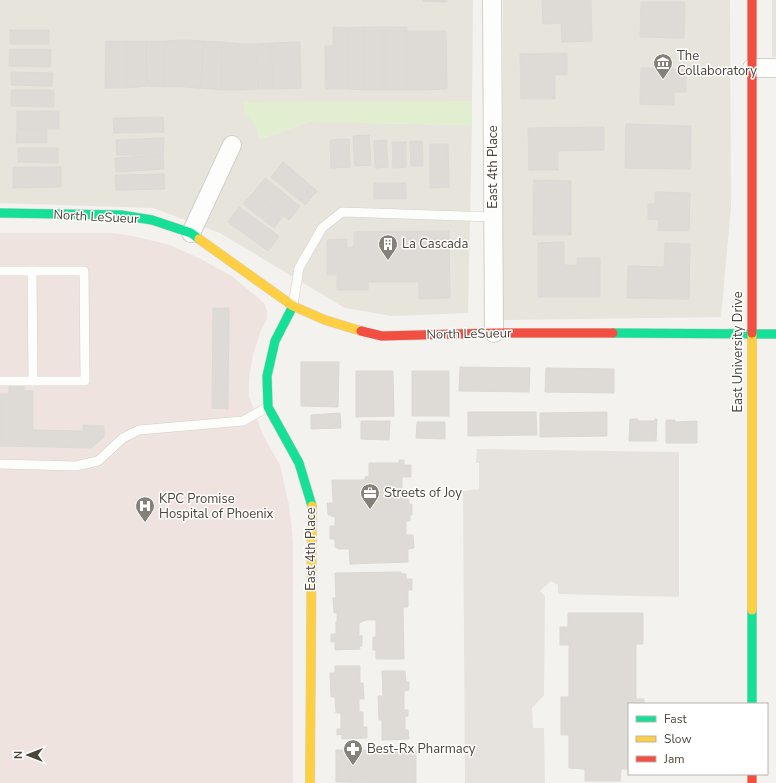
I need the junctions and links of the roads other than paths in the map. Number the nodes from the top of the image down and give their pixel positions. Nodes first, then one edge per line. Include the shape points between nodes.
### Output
1 (492, 0) edge
2 (752, 0) edge
3 (752, 68) junction
4 (776, 68) edge
5 (232, 145) dead end
6 (0, 213) edge
7 (493, 217) junction
8 (191, 233) junction
9 (0, 271) edge
10 (32, 271) junction
11 (293, 306) junction
12 (494, 333) junction
13 (751, 333) junction
14 (776, 334) edge
15 (0, 381) edge
16 (33, 381) junction
17 (268, 407) junction
18 (0, 464) edge
19 (752, 703) edge
20 (310, 783) edge

1 - 7 street, East 4th Place
2 - 3 street, East University Drive
3 - 4 street
3 - 13 street, East University Drive
5 - 8 street
6 - 8 street, North LeSueur via 121,215 152,220
7 - 11 lane via 342,212 322,228 299,268
7 - 12 street, East 4th Place
8 - 11 street, North LeSueur
9 - 10 lane
10 - 16 lane
10 - 16 lane via 84,271 85,381
11 - 12 street, North LeSueur via 325,320 382,336
11 - 17 street, East 4th Place via 275,341 267,376
12 - 13 street, North LeSueur
13 - 14 street, North LeSueur
13 - 19 street, East University Drive
15 - 16 lane
17 - 18 lane via 242,421 139,430 123,438 98,461 76,466
17 - 20 street, East 4th Place via 299,463 312,503

